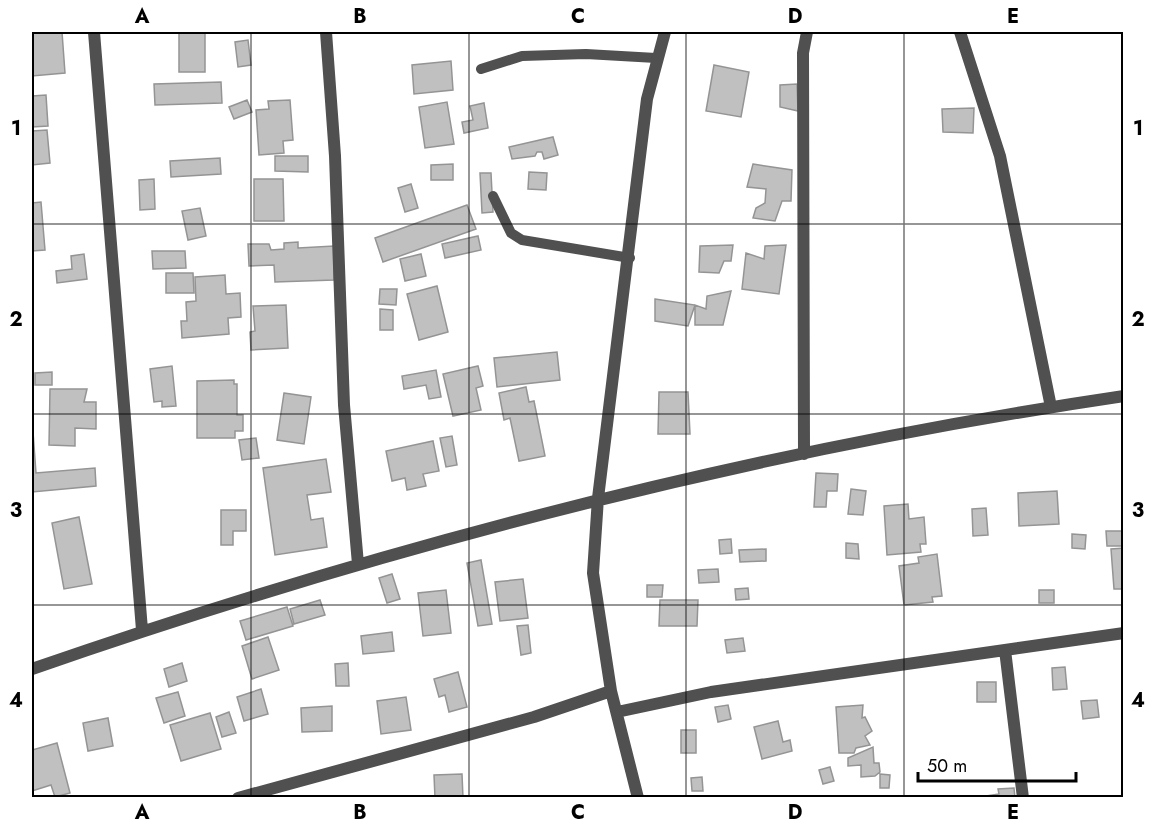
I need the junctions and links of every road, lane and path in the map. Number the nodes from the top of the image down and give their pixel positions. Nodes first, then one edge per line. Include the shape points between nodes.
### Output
1 (94, 32) edge
2 (326, 32) edge
3 (664, 32) edge
4 (807, 32) edge
5 (960, 32) edge
6 (656, 58) junction
7 (481, 69) dead end
8 (493, 196) dead end
9 (630, 258) junction
10 (1124, 396) edge
11 (1050, 407) junction
12 (804, 454) junction
13 (598, 498) junction
14 (358, 564) junction
15 (142, 630) junction
16 (1124, 633) edge
17 (1005, 650) junction
18 (32, 669) edge
19 (611, 691) junction
20 (617, 712) junction
21 (238, 798) edge
22 (638, 798) edge
23 (1023, 798) edge

1 - 15 street
2 - 14 street via 335,156 344,405
3 - 6 street
4 - 12 street via 803,52 802,192
5 - 11 street via 1000,156
6 - 7 lane via 522,56
6 - 9 street via 647,99
8 - 9 lane via 511,233 522,240
9 - 13 street
10 - 11 street
11 - 12 street via 978,417
12 - 13 street
13 - 14 street
13 - 19 street via 593,573
14 - 15 street
15 - 18 street
16 - 17 street
17 - 20 street via 711,692
17 - 23 street
19 - 20 street
19 - 21 street via 534,717
20 - 22 street

